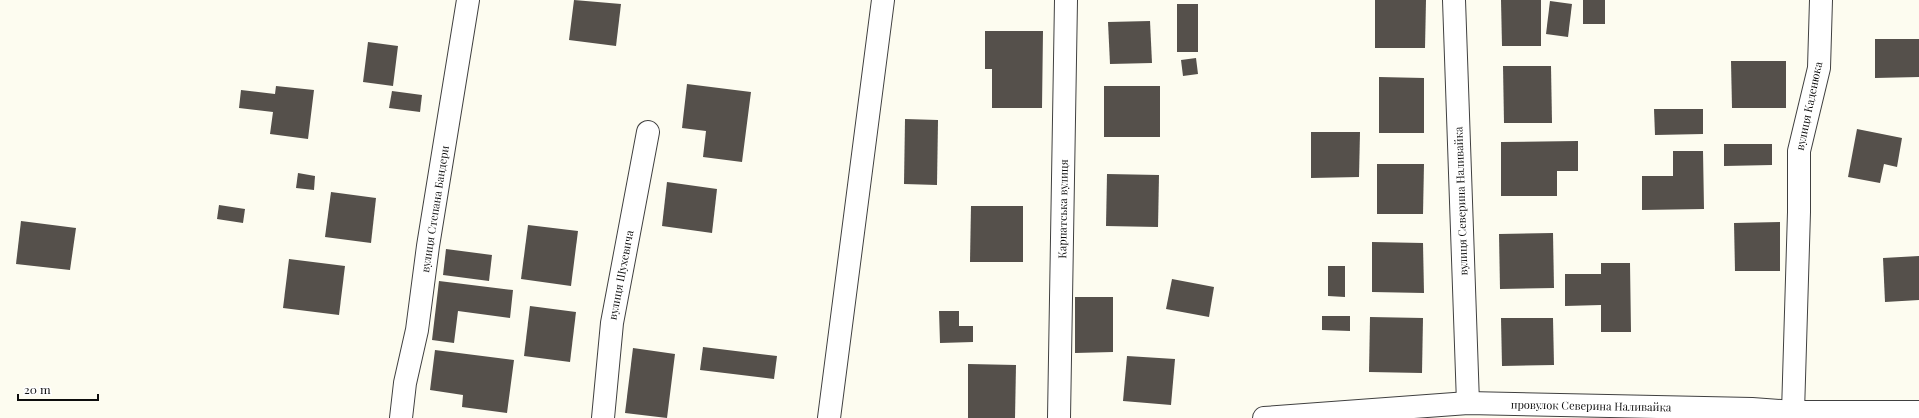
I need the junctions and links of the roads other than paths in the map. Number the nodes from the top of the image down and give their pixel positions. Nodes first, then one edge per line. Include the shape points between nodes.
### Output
1 (468, 0) edge
2 (883, 0) edge
3 (1066, 0) edge
4 (1454, 0) edge
5 (1821, 0) edge
6 (648, 132) dead end
7 (1468, 403) junction
8 (1793, 412) junction
9 (1919, 412) edge
10 (401, 418) edge
11 (603, 418) edge
12 (829, 418) edge
13 (1059, 418) edge
14 (1264, 418) edge

1 - 10 street, вулиця Степана Бандери
2 - 12 street
3 - 13 street, Карпатська вулиця
4 - 7 street, вулиця Северина Наливайка
5 - 8 street, вулиця Каденюка via 1818,68 1799,151
6 - 11 street, вулиця Шухевича via 612,323
7 - 8 street, провулок Северина Наливайка
7 - 14 street, провулок Северина Наливайка
8 - 9 street, провулок Северина Наливайка

